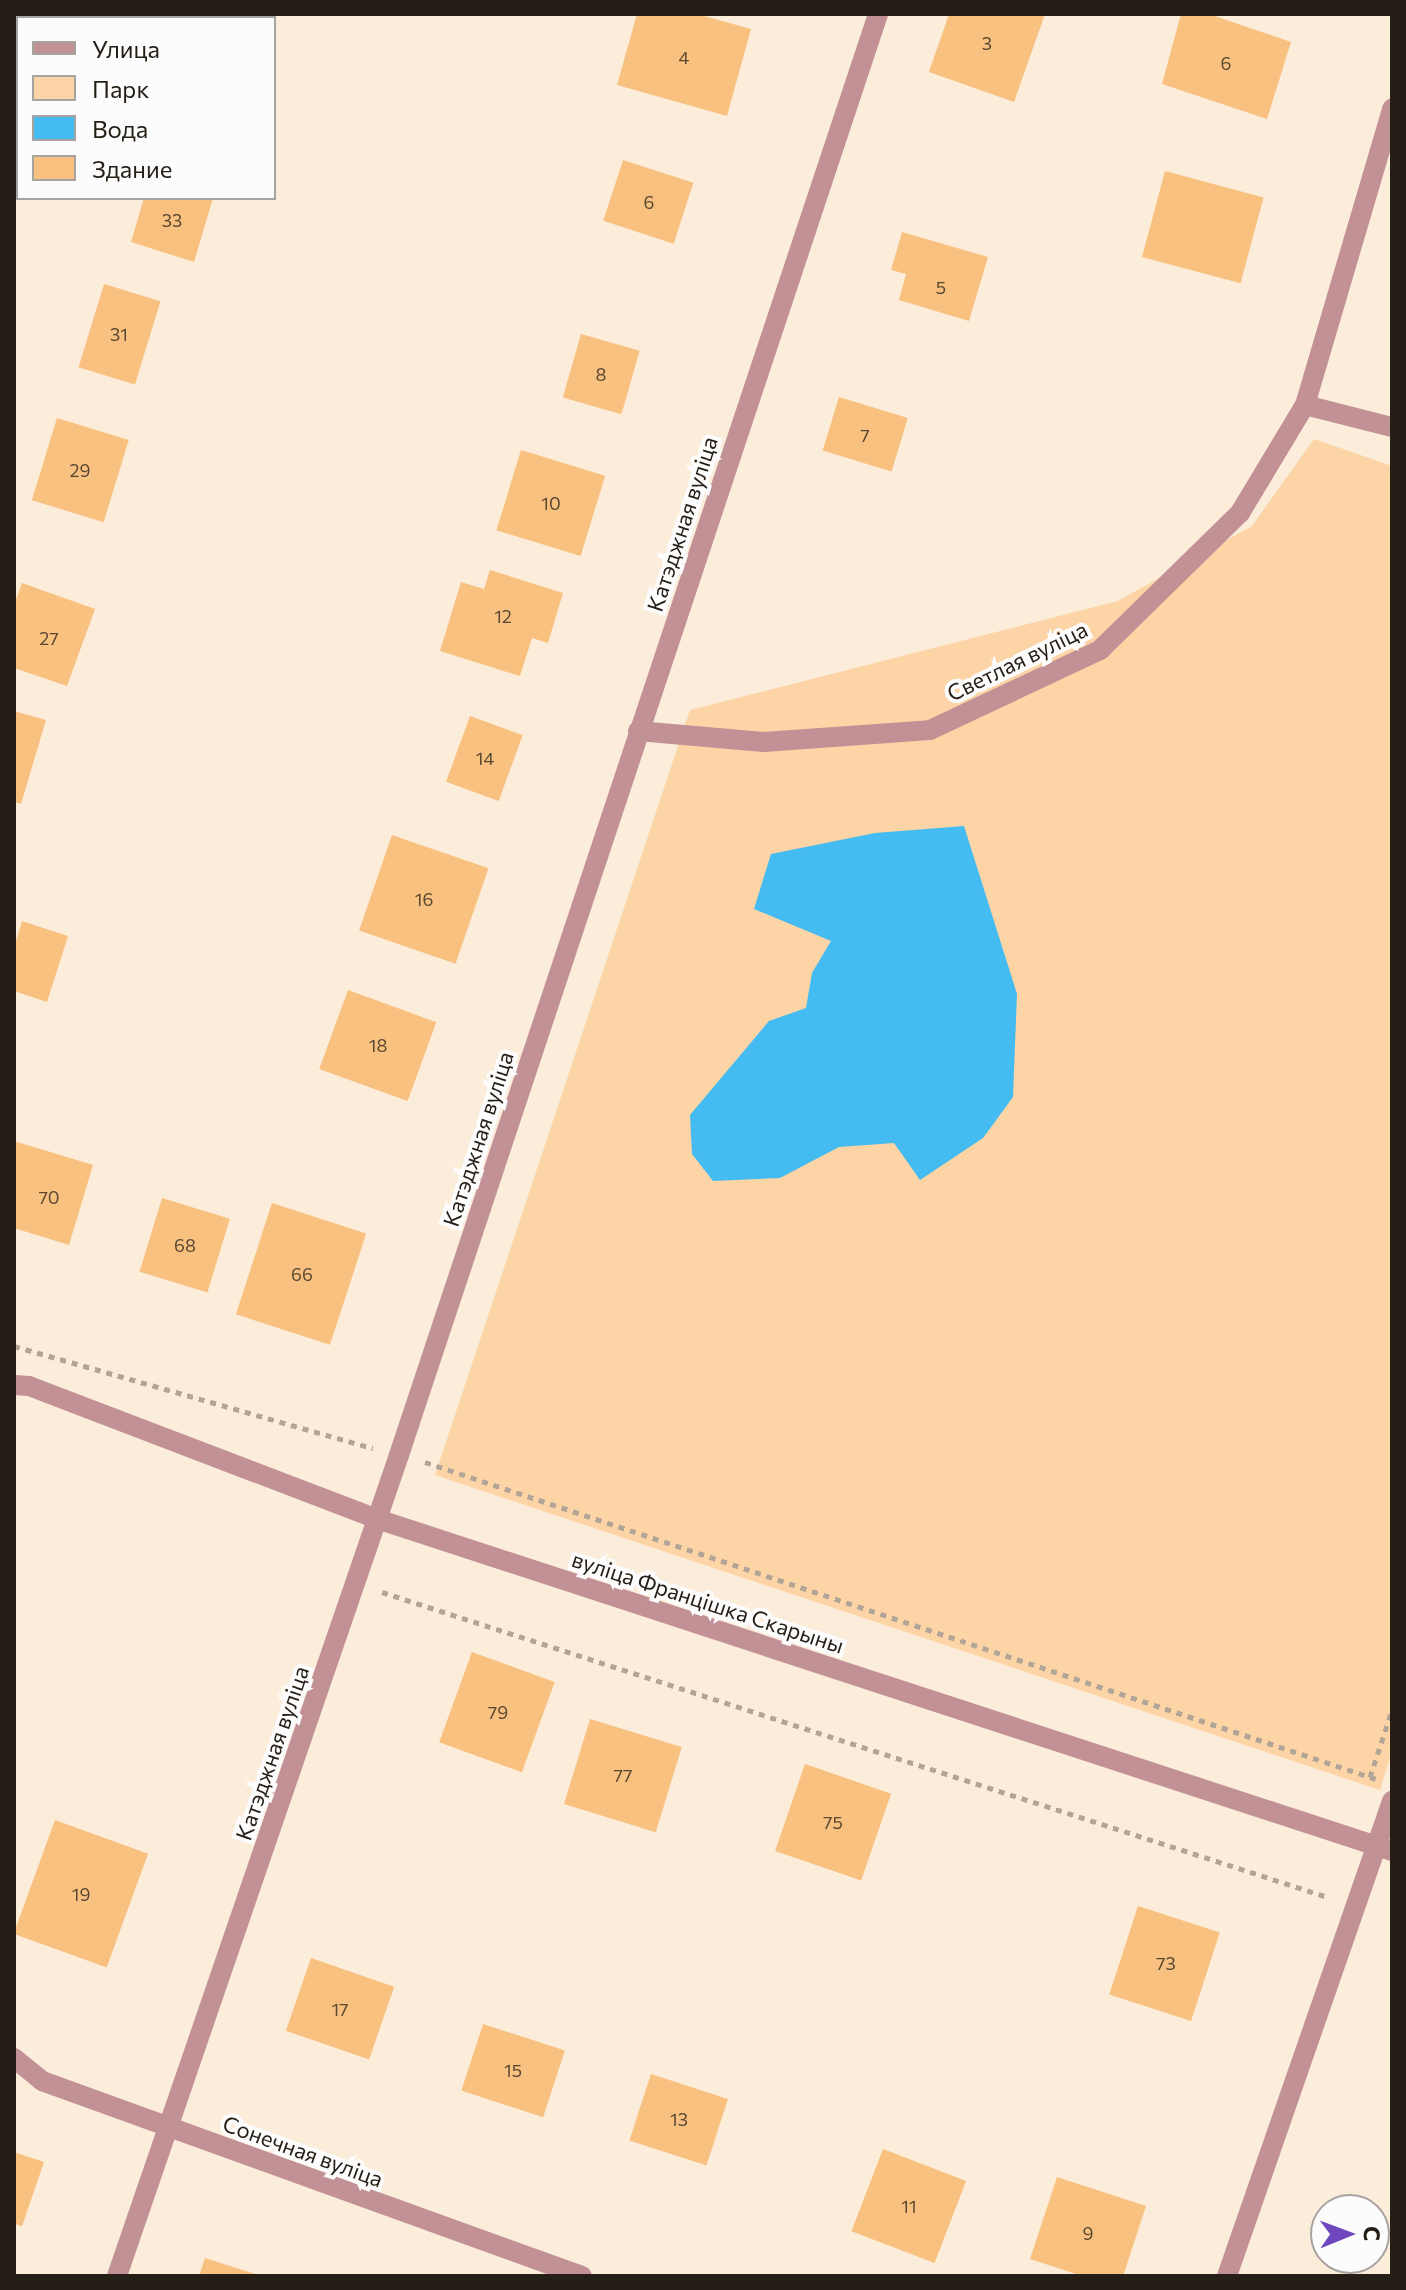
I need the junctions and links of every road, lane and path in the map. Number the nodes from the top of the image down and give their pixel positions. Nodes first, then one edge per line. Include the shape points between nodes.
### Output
1 (878, 14) edge
2 (1392, 109) edge
3 (1305, 405) junction
4 (1392, 427) edge
5 (638, 731) junction
6 (14, 1346) edge
7 (14, 1385) edge
8 (399, 1455) junction
9 (377, 1519) junction
10 (355, 1584) junction
11 (1392, 1710) edge
12 (1370, 1777) junction
13 (1381, 1781) dead end
14 (1392, 1801) edge
15 (1384, 1849) edge
16 (1356, 1905) junction
17 (14, 2058) edge
18 (170, 2129) junction
19 (117, 2276) edge
20 (582, 2276) edge
21 (1227, 2276) edge

1 - 5 street, Катэджная вуліца
2 - 3 street, Светлая вуліца
3 - 4 street
3 - 5 street, Светлая вуліца via 1240,513 1100,650 930,730 764,742
5 - 8 street, Катэджная вуліца
6 - 8 path
7 - 9 street, вуліца Францішка Скарыны via 43,1391
8 - 9 street, Катэджная вуліца
8 - 12 path
9 - 10 street, Катэджная вуліца
9 - 15 street, вуліца Францішка Скарыны
10 - 16 path
10 - 18 street, Катэджная вуліца
11 - 12 path
12 - 13 path
14 - 15 street
15 - 16 street
16 - 21 street
17 - 18 street, Сонечная вуліца via 42,2081
18 - 19 street, Катэджная вуліца
18 - 20 street, Сонечная вуліца

